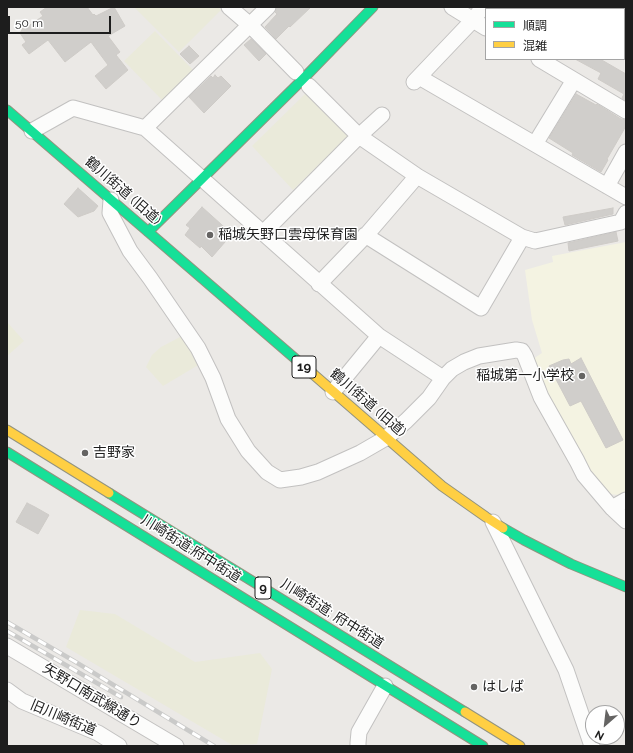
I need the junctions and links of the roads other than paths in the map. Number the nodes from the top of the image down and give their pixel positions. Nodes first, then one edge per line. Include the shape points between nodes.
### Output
1 (229, 7) edge
2 (268, 7) edge
3 (373, 7) edge
4 (452, 7) edge
5 (483, 7) edge
6 (473, 20) junction
7 (250, 25) junction
8 (485, 27) edge
9 (541, 60) edge
10 (296, 72) dead end
11 (574, 80) junction
12 (309, 86) dead end
13 (7, 110) edge
14 (626, 111) edge
15 (382, 115) dead end
16 (145, 128) junction
17 (32, 131) junction
18 (359, 136) junction
19 (535, 144) junction
20 (626, 152) edge
21 (417, 176) junction
22 (202, 180) junction
23 (607, 186) junction
24 (626, 197) edge
25 (111, 200) junction
26 (626, 213) edge
27 (148, 232) junction
28 (263, 233) junction
29 (366, 235) junction
30 (522, 237) junction
31 (319, 284) junction
32 (379, 336) junction
33 (443, 378) junction
34 (334, 392) junction
35 (7, 430) edge
36 (386, 438) junction
37 (7, 452) edge
38 (626, 500) edge
39 (612, 508) junction
40 (493, 521) junction
41 (626, 521) edge
42 (626, 587) edge
43 (7, 646) edge
44 (385, 686) junction
45 (7, 690) edge
46 (120, 746) edge
47 (176, 746) edge
48 (358, 746) edge
49 (484, 746) edge
50 (520, 746) edge
51 (592, 746) edge

1 - 7 street
2 - 7 street
3 - 22 main road
4 - 6 street
5 - 6 street
6 - 8 street
6 - 19 street via 416,79
7 - 10 street
7 - 16 street
9 - 11 street
11 - 14 street
11 - 19 street
12 - 18 street
13 - 17 main road, 鶴川街道 (旧道) / 19
15 - 18 street
16 - 17 street via 73,108
16 - 22 street
17 - 25 main road, 鶴川街道 (旧道) / 19
18 - 21 street
18 - 28 street
19 - 23 street
20 - 23 street
21 - 29 street
21 - 30 street
22 - 27 main road
22 - 28 street
23 - 24 street
25 - 27 main road, 鶴川街道 (旧道) / 19
25 - 36 street via 110,212 130,251 198,348 214,378 228,419 248,451 267,472 280,480 301,477 360,453
26 - 30 street via 621,222 535,241
27 - 34 main road, 鶴川街道 (旧道) / 19
28 - 31 street
29 - 30 street via 481,308
29 - 31 street
31 - 32 street
32 - 33 street
32 - 34 street
33 - 36 street via 429,398
33 - 39 street via 452,369 479,356 522,351 541,396 584,475
34 - 36 main road, 鶴川街道 (旧道) / 19
35 - 50 main road, 川崎街道; 府中街道 / 9
36 - 40 main road, 鶴川街道 (旧道) / 19 via 442,486
37 - 44 main road, 川崎街道;府中街道 / 9
38 - 39 street
39 - 41 street
40 - 42 main road, 鶴川街道 (旧道) / 19 via 571,564
40 - 51 street via 566,670
43 - 47 street, 矢野口南武線通り
44 - 48 street via 359,732
44 - 49 main road, 川崎街道;府中街道 / 9
45 - 46 street, 旧川崎街道 via 22,701 98,733

